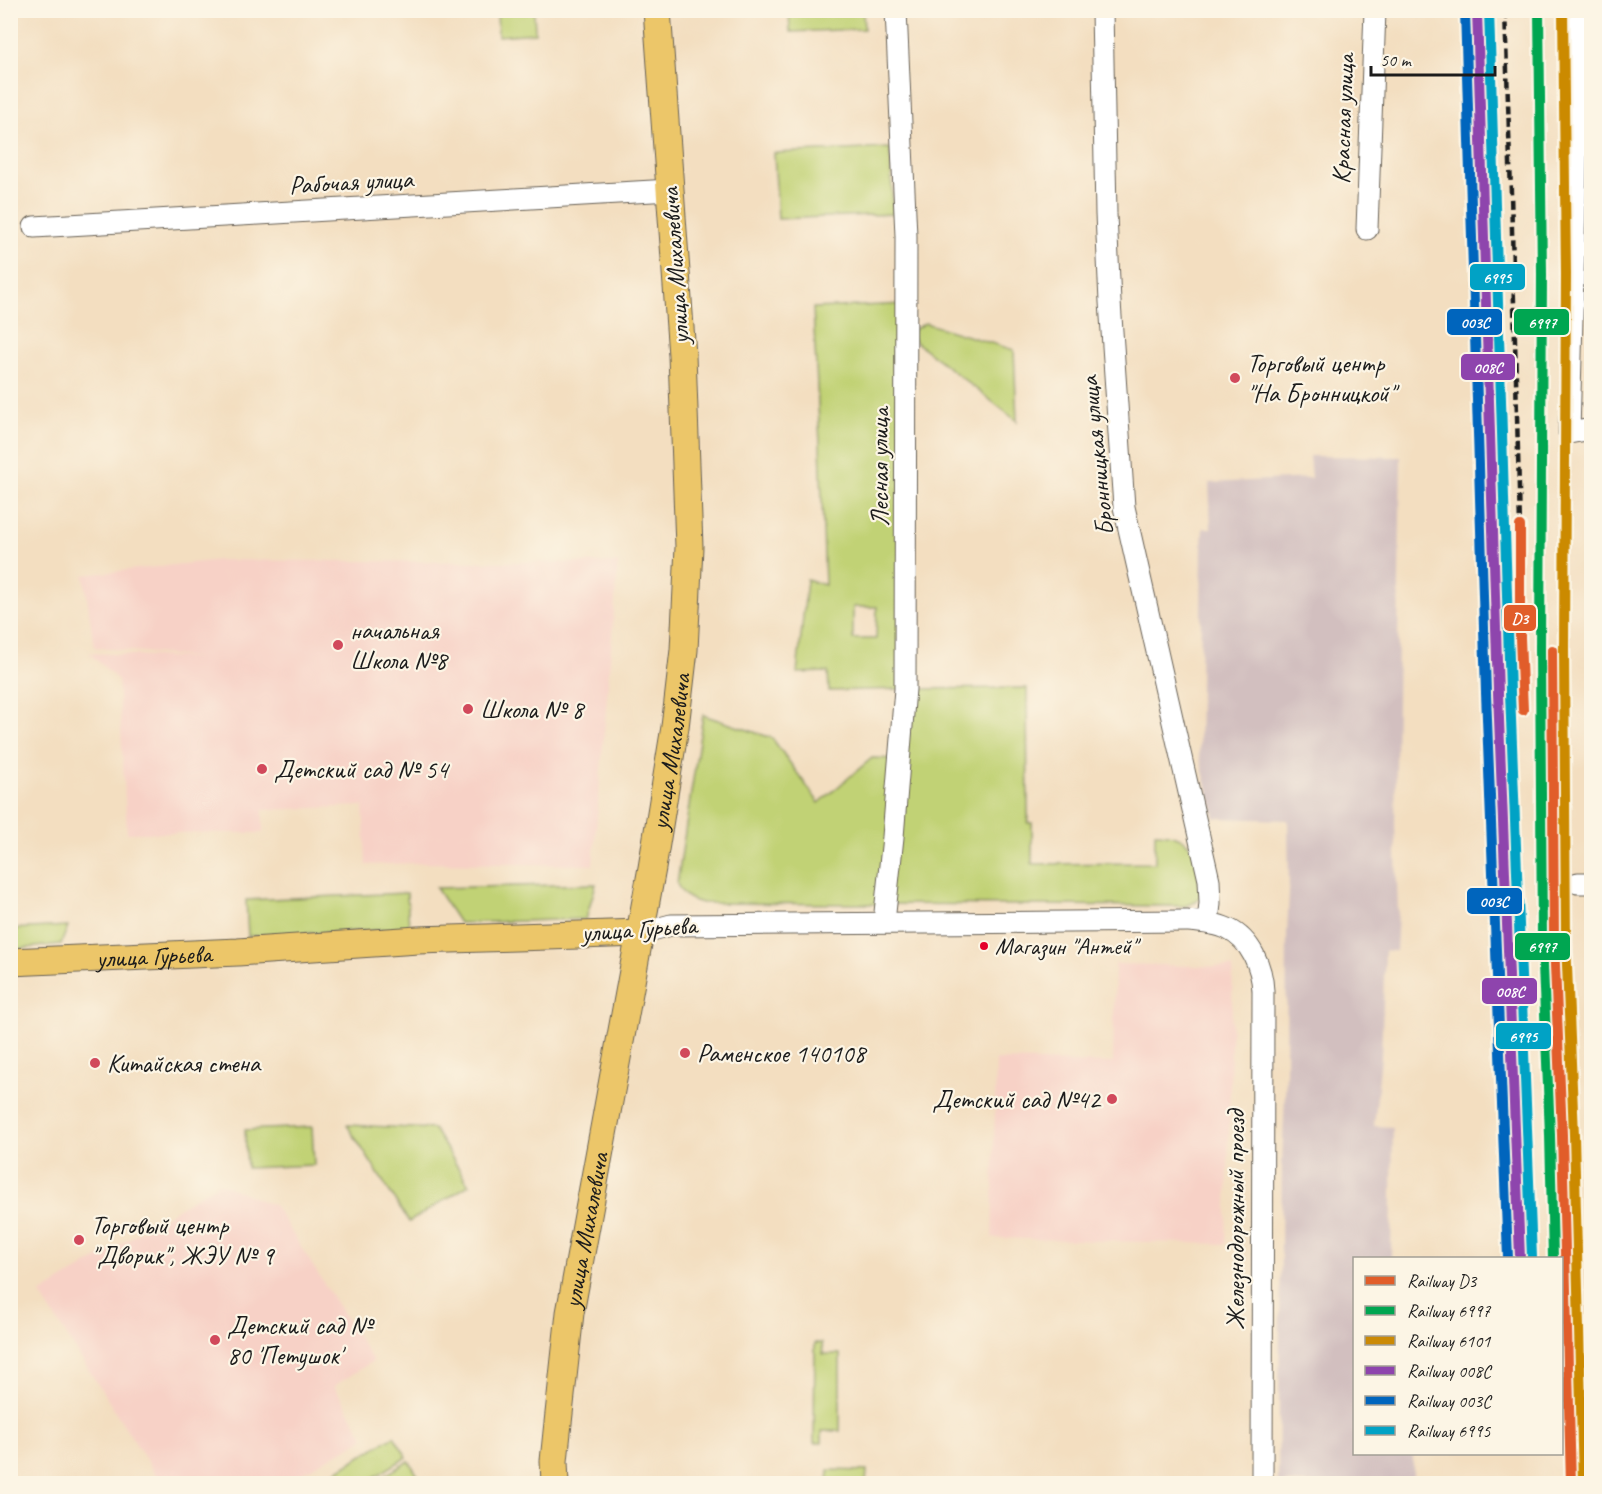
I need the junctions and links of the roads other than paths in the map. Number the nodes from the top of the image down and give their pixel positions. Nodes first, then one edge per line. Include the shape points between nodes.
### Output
1 (657, 10) edge
2 (896, 10) edge
3 (1102, 10) edge
4 (1375, 10) edge
5 (1580, 10) edge
6 (670, 190) junction
7 (34, 228) dead end
8 (1367, 228) dead end
9 (1592, 429) edge
10 (884, 922) junction
11 (1208, 923) junction
12 (641, 933) junction
13 (1255, 957) joint
14 (10, 962) edge
15 (555, 1484) edge
16 (1262, 1484) edge

1 - 6 main road, улица Михалевича
2 - 10 street, Лесная улица via 906,247 905,689
3 - 11 street, Бронницкая улица via 1107,224 1124,507 1209,880
4 - 8 street, Красная улица
5 - 9 street via 1569,433
6 - 7 street, Рабочая улица
6 - 12 main road, улица Михалевича via 681,340 689,547 676,720
10 - 11 street, улица Гурьева
10 - 12 street, улица Гурьева via 671,925
11 - 13 street, улица Гурьева via 1238,935
12 - 14 main road, улица Гурьева via 418,940
12 - 15 main road, улица Михалевича via 570,1313 554,1461
13 - 16 street, Железнодорожный проезд via 1263,991

